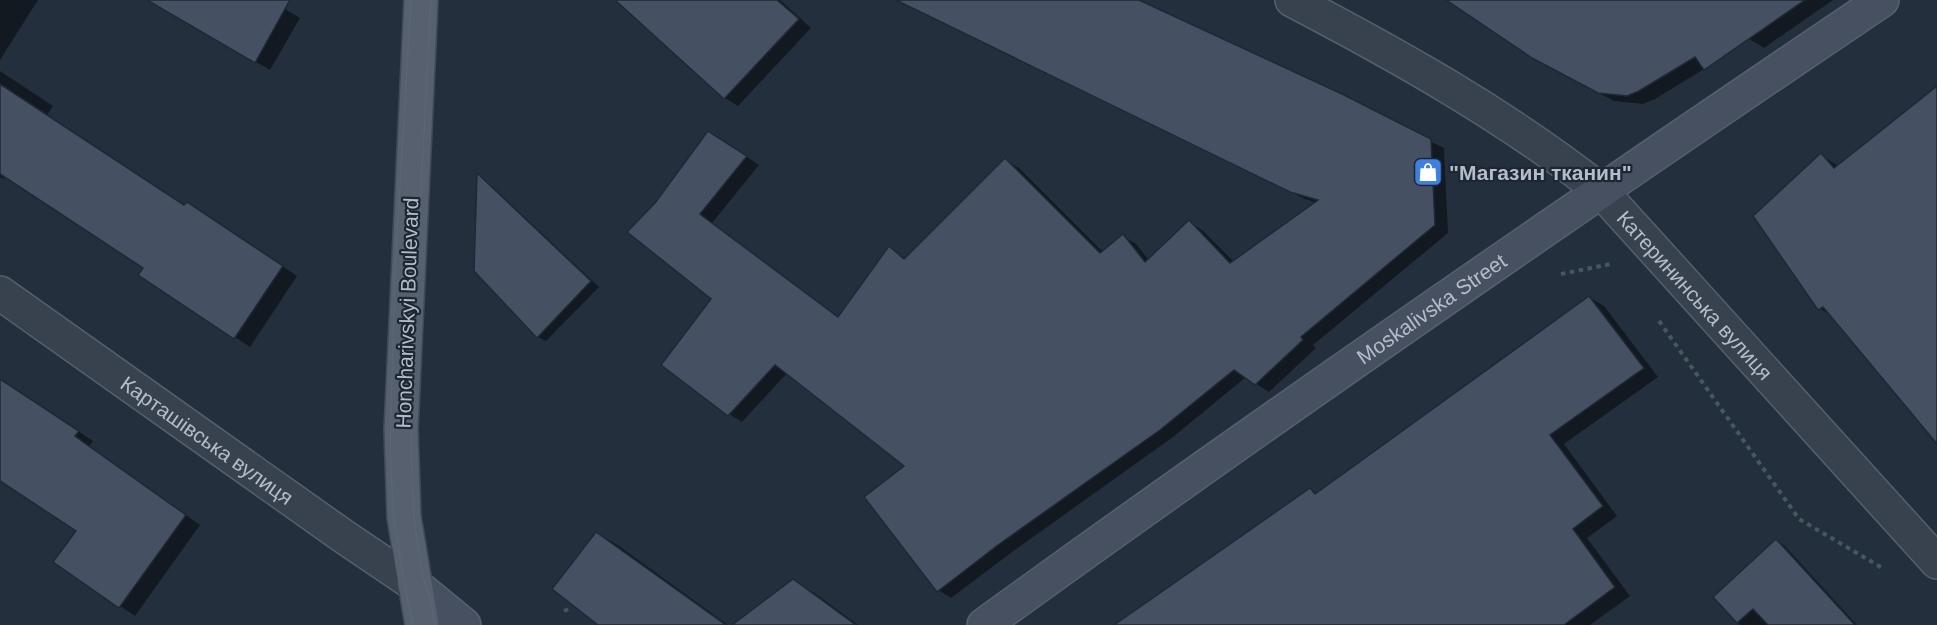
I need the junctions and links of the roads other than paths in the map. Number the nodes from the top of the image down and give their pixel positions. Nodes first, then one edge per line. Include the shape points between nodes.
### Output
1 (421, 0) edge
2 (1292, 0) edge
3 (1882, 0) edge
4 (1600, 190) junction
5 (0, 293) edge
6 (1937, 562) edge
7 (414, 584) junction
8 (422, 625) edge
9 (464, 625) edge
10 (984, 625) edge

1 - 7 main road, Honcharivskyi Boulevard via 401,430 404,517
2 - 4 street, Катерининська вулиця via 1449,88 1542,147
3 - 4 main road, Moskalivska Street
4 - 6 street, Катерининська вулиця
4 - 10 main road, Moskalivska Street
5 - 7 street, Карташівська вулиця
7 - 8 main road, Honcharivskyi Boulevard
7 - 9 main road

